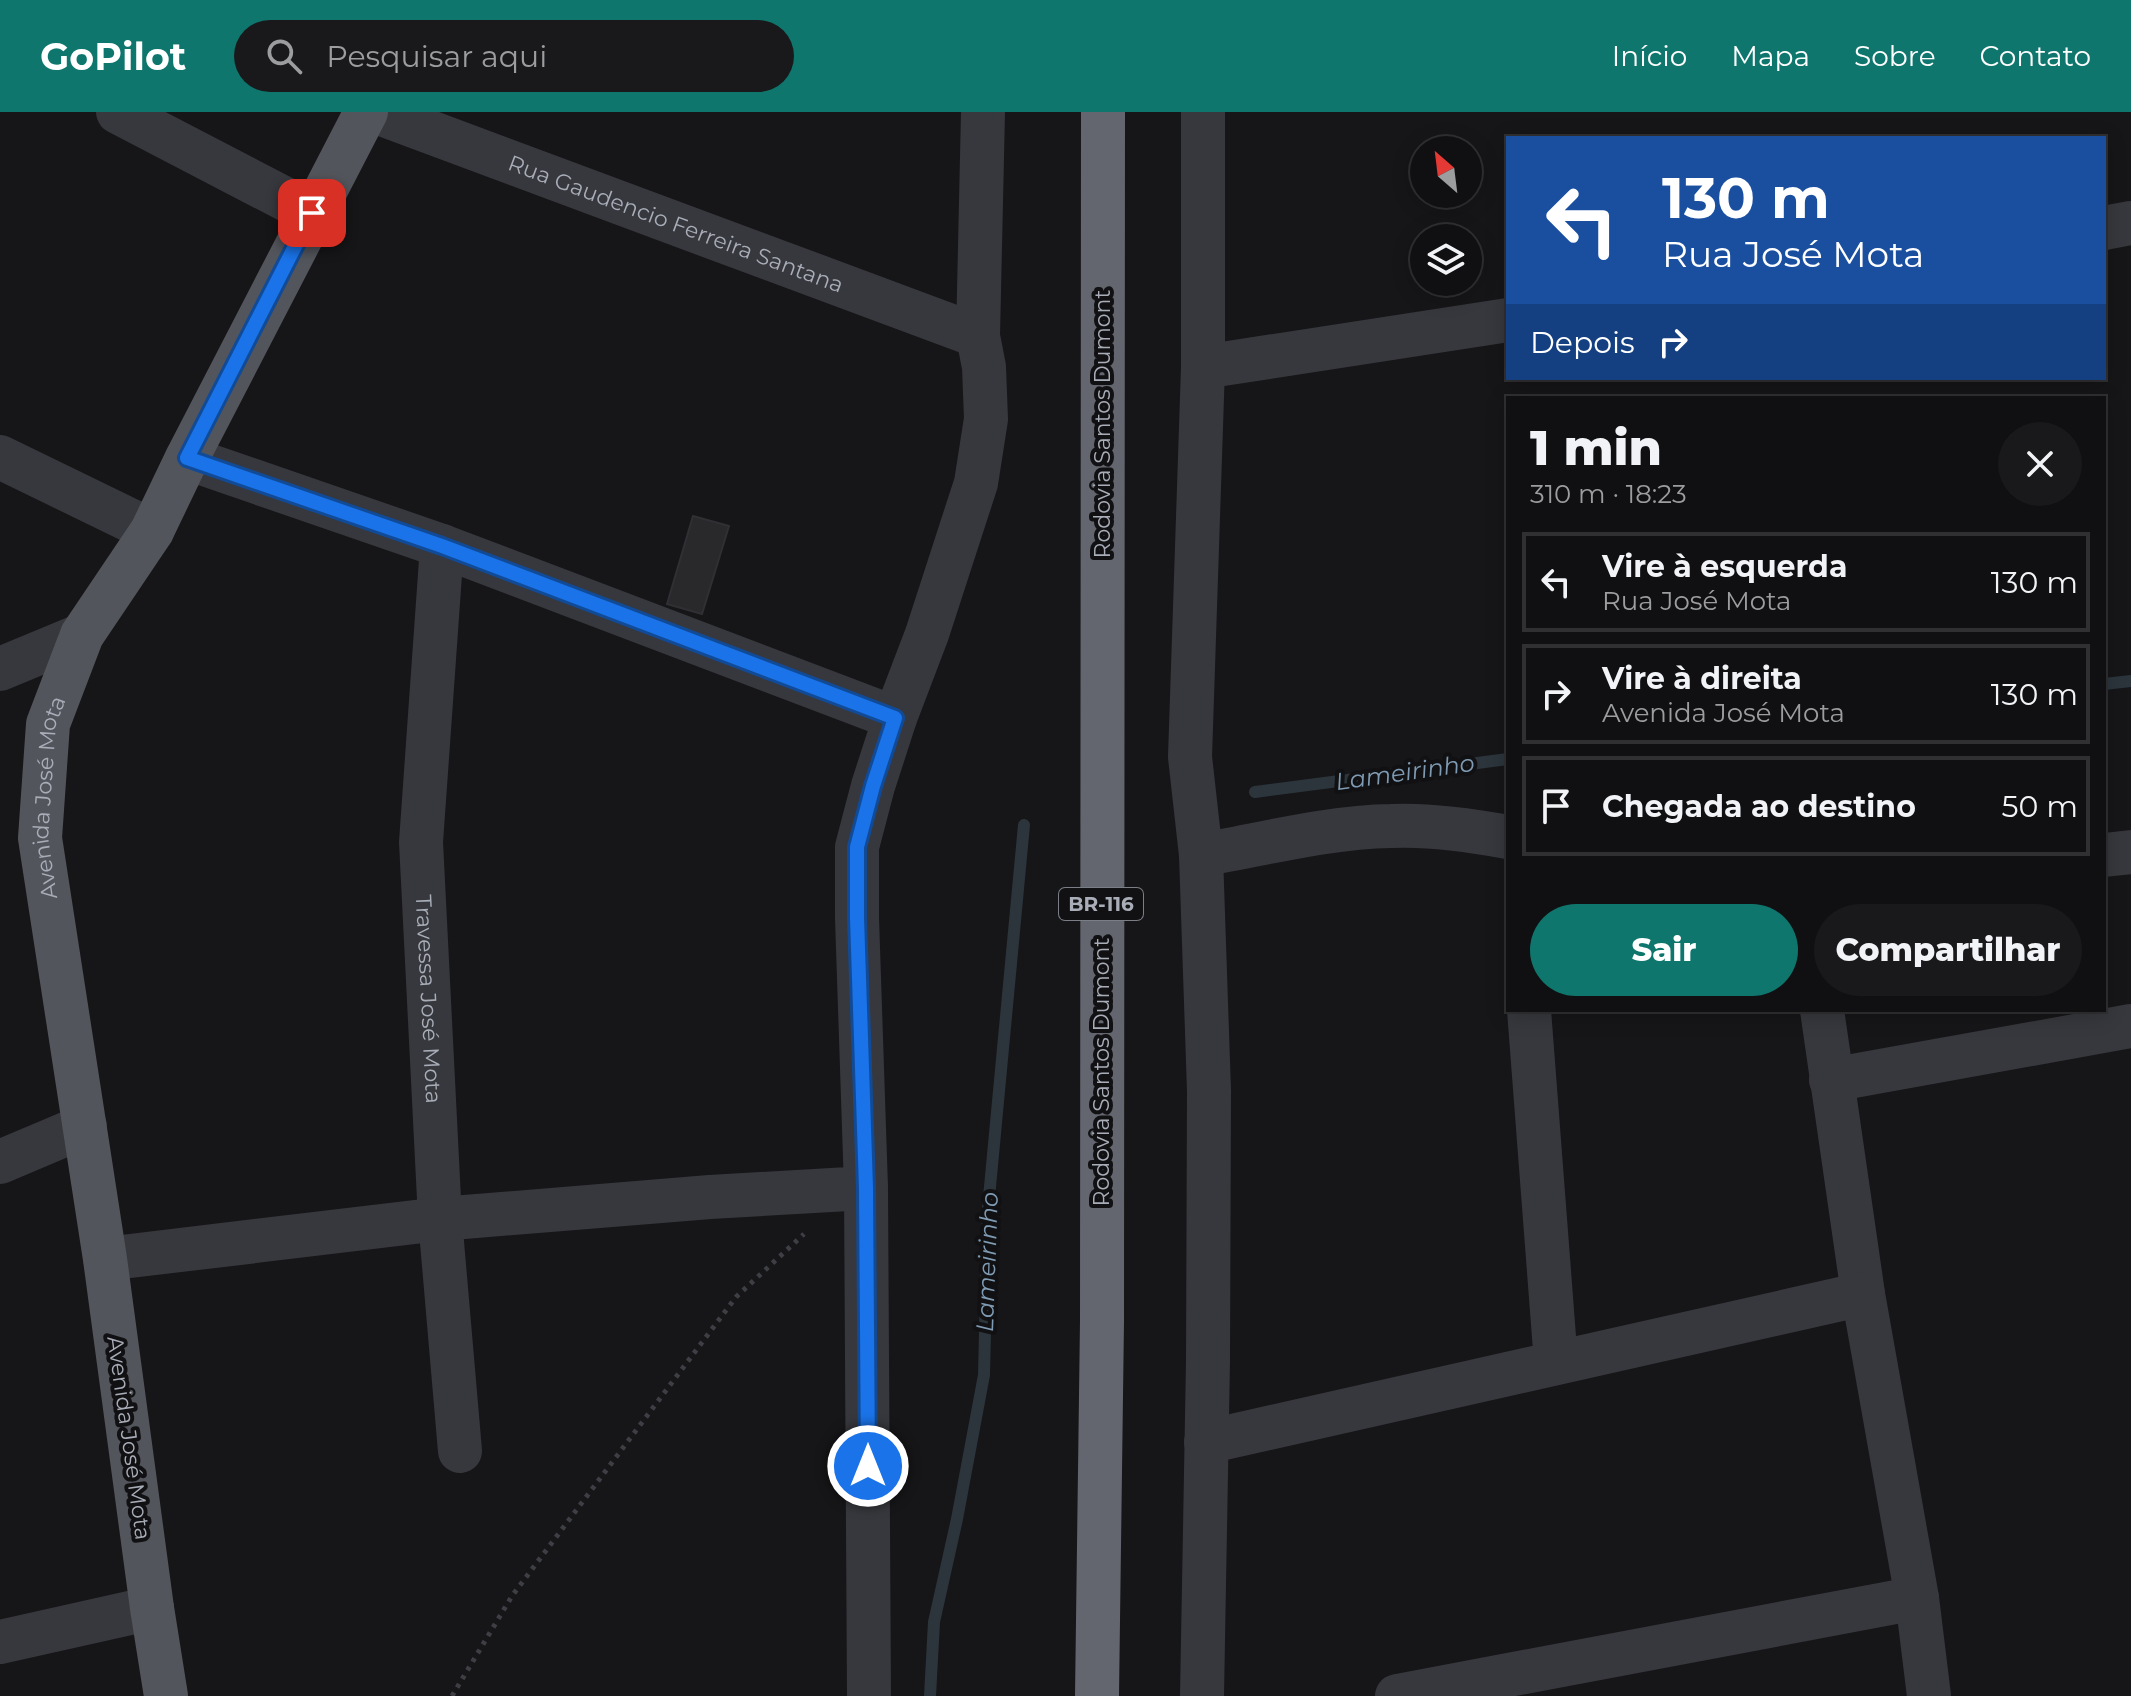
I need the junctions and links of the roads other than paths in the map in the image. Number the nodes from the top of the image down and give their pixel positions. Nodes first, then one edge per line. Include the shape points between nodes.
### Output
1 (118, 112) edge
2 (366, 112) edge
3 (376, 112) edge
4 (983, 112) edge
5 (1103, 112) edge
6 (1203, 112) edge
7 (312, 213) junction
8 (2131, 223) edge
9 (2106, 228) edge
10 (1506, 320) edge
11 (978, 336) junction
12 (1203, 367) junction
13 (0, 457) edge
14 (187, 458) junction
15 (152, 531) junction
16 (442, 546) junction
17 (82, 635) junction
18 (0, 669) edge
19 (895, 718) junction
20 (1506, 837) edge
21 (2131, 852) edge
22 (1201, 855) junction
23 (2106, 855) edge
24 (1529, 1012) edge
25 (1822, 1012) edge
26 (2131, 1026) edge
27 (1831, 1080) junction
28 (85, 1126) junction
29 (0, 1162) edge
30 (866, 1188) junction
31 (440, 1219) junction
32 (105, 1259) junction
33 (1863, 1294) junction
34 (1556, 1363) junction
35 (1206, 1442) junction
36 (460, 1451) dead end
37 (1917, 1598) junction
38 (152, 1608) junction
39 (0, 1642) edge
40 (166, 1696) edge
41 (869, 1696) edge
42 (1097, 1696) edge
43 (1202, 1696) edge
44 (1397, 1696) edge
45 (1929, 1696) edge

1 - 7 street
2 - 7 main road, Avenida José Mota
3 - 11 street, Rua Gaudencio Ferreira Santana
4 - 11 street
5 - 42 highway, Rodovia Santos Dumont / BR-116
6 - 12 street
7 - 14 main road, Avenida José Mota
8 - 9 street
10 - 12 street
11 - 19 street via 986,419 976,483
12 - 22 street via 1190,757
13 - 15 street
14 - 15 main road, Avenida José Mota
14 - 16 street
15 - 17 main road, Avenida José Mota
16 - 19 street
16 - 31 street, Travessa José Mota via 421,842
17 - 18 street
17 - 28 main road, Avenida José Mota via 48,724 40,838
19 - 30 street via 857,847
20 - 22 street via 1391,826
21 - 23 street
22 - 35 street via 1209,1091
24 - 34 street
25 - 27 street
26 - 27 street
27 - 33 street
28 - 29 street
28 - 32 main road, Avenida José Mota
30 - 31 street
30 - 41 street
31 - 32 street
31 - 36 street, Travessa José Mota
32 - 38 main road, Avenida José Mota
33 - 34 street
33 - 37 street
34 - 35 street
35 - 43 street
37 - 44 street
37 - 45 street
38 - 39 street
38 - 40 main road, Avenida José Mota

